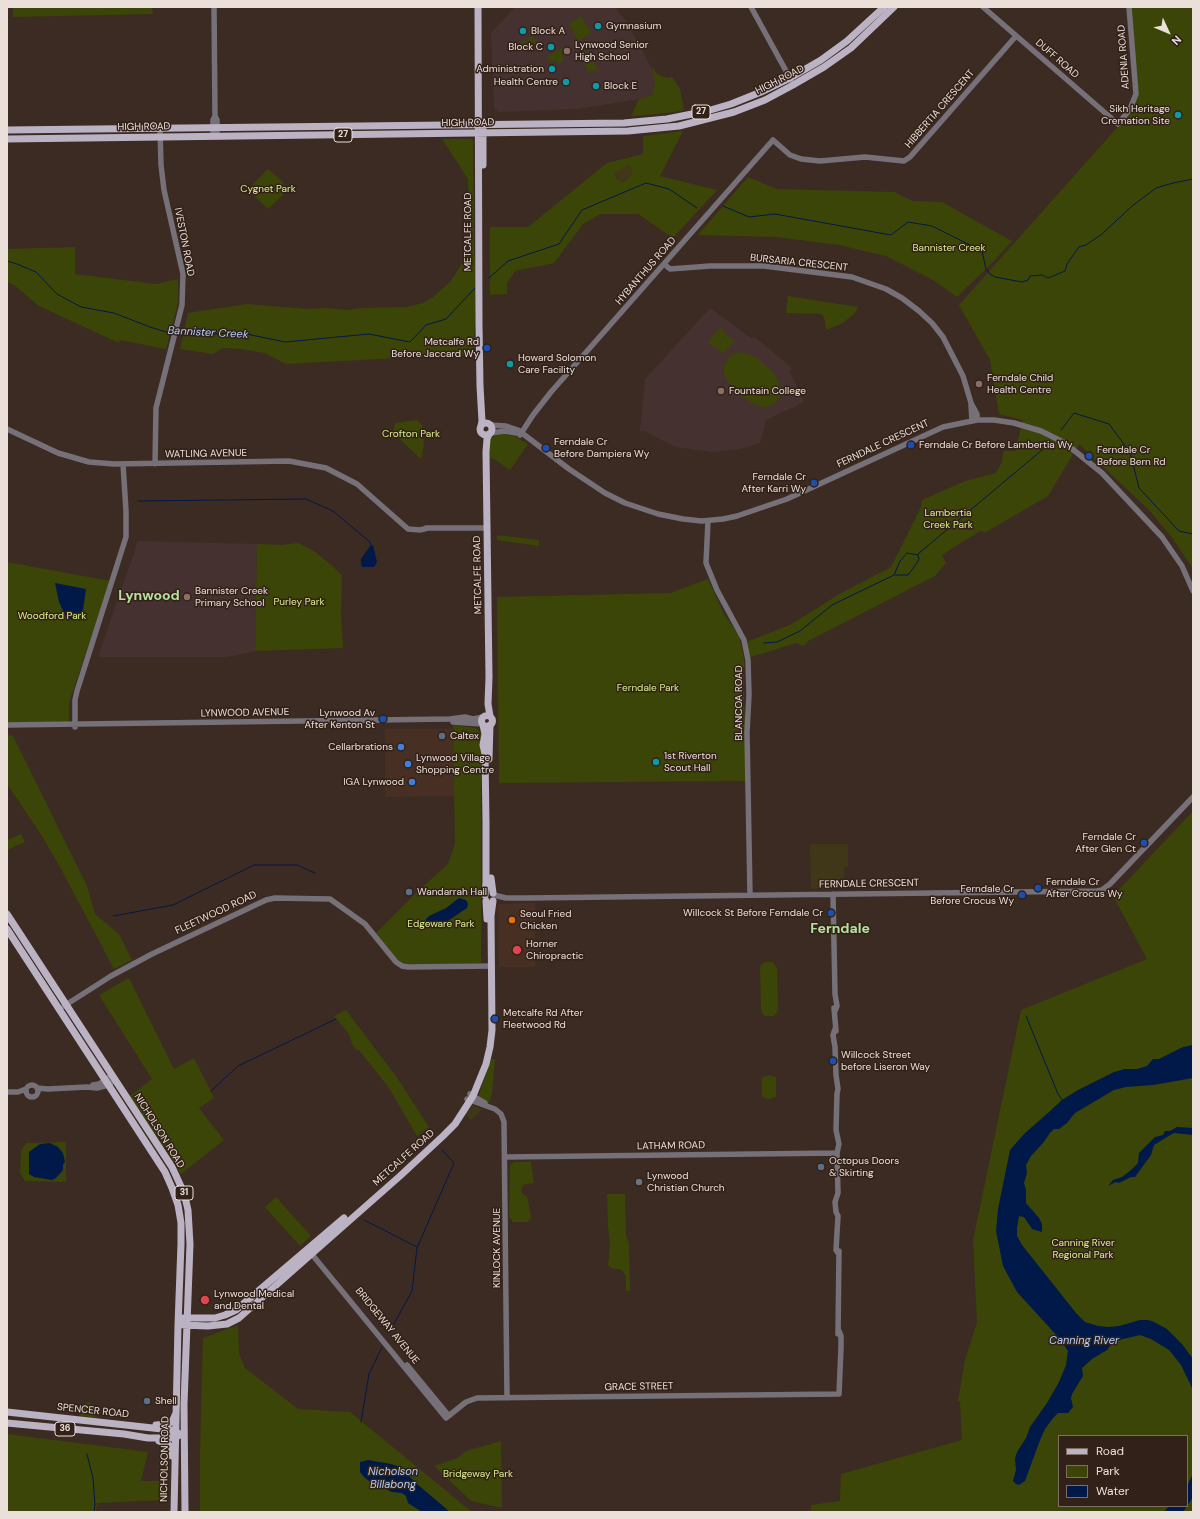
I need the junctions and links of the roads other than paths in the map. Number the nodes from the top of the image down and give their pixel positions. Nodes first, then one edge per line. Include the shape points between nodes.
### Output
1 (214, 7) edge
2 (478, 7) edge
3 (751, 7) edge
4 (884, 7) edge
5 (894, 7) edge
6 (984, 7) edge
7 (1130, 7) edge
8 (1016, 36) junction
9 (790, 78) junction
10 (794, 85) junction
11 (480, 124) junction
12 (1118, 124) joint
13 (215, 127) junction
14 (160, 129) junction
15 (7, 130) edge
16 (480, 132) junction
17 (215, 136) junction
18 (160, 137) junction
19 (7, 139) edge
20 (773, 140) joint
21 (666, 262) junction
22 (975, 420) junction
23 (489, 424) junction
24 (481, 426) junction
25 (7, 429) edge
26 (519, 433) junction
27 (487, 434) junction
28 (125, 464) junction
29 (156, 464) junction
30 (708, 521) junction
31 (485, 528) junction
32 (1193, 591) edge
33 (486, 721) junction
34 (7, 725) edge
35 (75, 726) junction
36 (7, 728) edge
37 (1193, 797) edge
38 (833, 894) junction
39 (750, 895) junction
40 (491, 898) junction
41 (7, 914) edge
42 (7, 929) edge
43 (490, 966) junction
44 (66, 1005) junction
45 (59, 1010) junction
46 (113, 1078) junction
47 (106, 1082) junction
48 (37, 1090) junction
49 (26, 1091) junction
50 (7, 1092) edge
51 (470, 1097) junction
52 (837, 1151) junction
53 (505, 1157) junction
54 (311, 1251) junction
55 (178, 1322) junction
56 (186, 1322) junction
57 (507, 1398) junction
58 (7, 1412) edge
59 (176, 1413) junction
60 (447, 1417) joint
61 (9, 1422) edge
62 (124, 1425) junction
63 (184, 1428) junction
64 (176, 1434) junction
65 (148, 1438) junction
66 (184, 1443) junction
67 (175, 1472) junction
68 (174, 1512) edge
69 (185, 1512) edge

1 - 13 street
2 - 11 main road, METCALFE ROAD
3 - 9 street
4 - 9 main road, HIGH ROAD / 27 via 847,41
5 - 10 main road, HIGH ROAD / 27 via 850,48
6 - 8 street, DUFF ROAD
7 - 12 street, ADENIA ROAD via 1136,94 1130,109
8 - 12 street, DUFF ROAD
8 - 20 street, HIBBERTIA CRESCENT via 904,161 865,157 820,161 801,159 790,155
9 - 10 street
9 - 11 main road, HIGH ROAD / 27 via 731,104 667,119 624,123
10 - 16 main road, HIGH ROAD / 27 via 734,112 679,126 628,131
11 - 13 main road, HIGH ROAD / 27
11 - 16 main road, METCALFE ROAD
13 - 14 main road, HIGH ROAD / 27
13 - 17 street
14 - 15 main road, HIGH ROAD / 27
14 - 18 street, IVESTON ROAD
16 - 17 main road, HIGH ROAD / 27
16 - 23 main road, METCALFE ROAD via 484,386 485,416
16 - 24 main road, METCALFE ROAD
17 - 18 main road, HIGH ROAD / 27
18 - 19 main road, HIGH ROAD / 27
18 - 29 street, IVESTON ROAD via 164,190 183,274 182,305 156,408
20 - 21 street, HYBANTHUS ROAD
21 - 22 street, BURSARIA CRESCENT via 670,269 764,266 852,277 886,289 902,298 932,323 943,337 963,376
21 - 26 street, HYBANTHUS ROAD via 528,418
22 - 30 street, FERNDALE CRESCENT via 937,429 780,502 737,516
22 - 32 street, FERNDALE CRESCENT via 1014,423 1041,431 1065,443 1088,460 1162,537 1182,566
23 - 24 main road
23 - 26 street, FERNDALE CRESCENT via 506,426
23 - 27 main road, METCALFE ROAD via 492,429
24 - 27 main road, METCALFE ROAD via 480,431
25 - 28 street, WATLING AVENUE via 88,462
26 - 27 street, FERNDALE CRESCENT via 506,431
26 - 30 street, FERNDALE CRESCENT via 591,484 629,505 675,518
27 - 31 main road, METCALFE ROAD
28 - 29 street, WATLING AVENUE
28 - 35 street via 125,545 77,691
29 - 31 street, WATLING AVENUE via 290,461 326,468 356,484 409,525 428,528
30 - 39 street, BLANCOA ROAD via 706,563 717,590 744,640 748,660
31 - 33 main road, METCALFE ROAD via 489,677
33 - 35 street, LYNWOOD AVENUE
33 - 40 main road, METCALFE ROAD
34 - 35 street, LYNWOOD AVENUE
35 - 36 street, LYNWOOD AVENUE
37 - 38 street, FERNDALE CRESCENT via 1102,890
38 - 39 street, FERNDALE CRESCENT
38 - 52 street via 837,1006 835,1029 838,1041
39 - 40 street, FERNDALE CRESCENT
40 - 43 main road, METCALFE ROAD
41 - 44 main road, NICHOLSON ROAD / 31
42 - 45 main road, NICHOLSON ROAD / 31
43 - 44 street, FLEETWOOD ROAD via 402,966 365,924 330,899 275,898 152,954
43 - 51 main road, METCALFE ROAD via 490,1047 486,1064
44 - 45 street, FLEETWOOD ROAD
44 - 46 main road, NICHOLSON ROAD / 31
45 - 47 main road, NICHOLSON ROAD / 31
46 - 47 street
46 - 56 main road, NICHOLSON ROAD / 31 via 172,1167 184,1193 190,1238
47 - 48 street via 97,1088
47 - 55 main road, NICHOLSON ROAD / 31 via 165,1172 178,1205 181,1223
48 - 49 street via 31,1085
48 - 49 street via 35,1096 31,1097
49 - 50 street
51 - 53 street, KINLOCK AVENUE via 501,1114 504,1122
51 - 54 main road, METCALFE ROAD via 455,1124 443,1136
52 - 53 street, LATHAM ROAD
52 - 57 street, GRACE STREET via 837,1198 840,1212 839,1394
53 - 57 street, KINLOCK AVENUE
54 - 56 main road, METCALFE ROAD via 246,1313 233,1322 218,1326
54 - 60 street, BRIDGEWAY AVENUE
55 - 56 main road, METCALFE ROAD
55 - 59 main road, NICHOLSON ROAD / 31
56 - 63 main road, NICHOLSON ROAD / 31
57 - 60 street, GRACE STREET via 469,1400
58 - 62 main road, SPENCER ROAD / 36
59 - 62 main road, 36 via 173,1420 164,1424
59 - 64 main road, NICHOLSON ROAD / 31
61 - 65 main road, SPENCER ROAD / 36
62 - 64 main road, SPENCER ROAD / 36 via 171,1430
63 - 64 main road, SPENCER ROAD / 36
63 - 66 main road, NICHOLSON ROAD / 31
64 - 65 main road, SPENCER ROAD / 36 via 172,1438
64 - 66 main road
64 - 67 main road, NICHOLSON ROAD / 31
65 - 67 main road via 169,1445 172,1449
66 - 69 main road, NICHOLSON ROAD / 31
67 - 68 main road, NICHOLSON ROAD / 31

